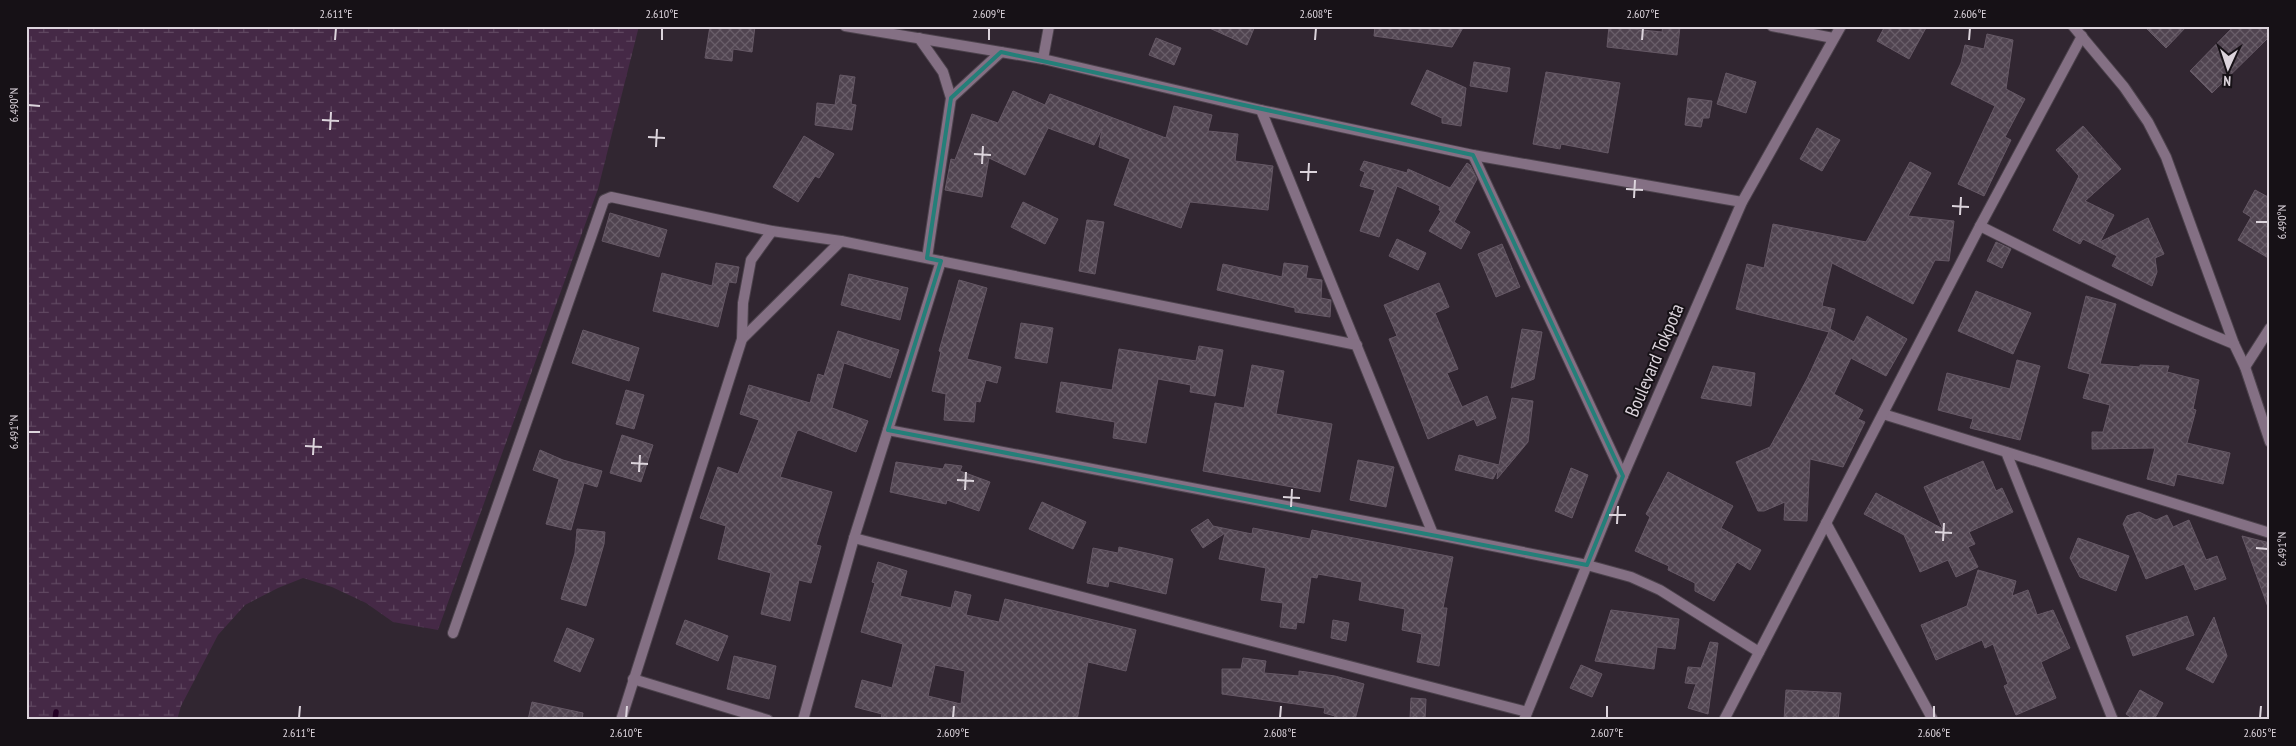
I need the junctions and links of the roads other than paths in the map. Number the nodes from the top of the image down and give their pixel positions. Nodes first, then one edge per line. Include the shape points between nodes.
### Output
1 (846, 26) edge
2 (1049, 26) edge
3 (1772, 26) edge
4 (1840, 26) edge
5 (2073, 26) edge
6 (2082, 36) junction
7 (919, 38) junction
8 (1833, 38) junction
9 (1001, 52) junction
10 (1043, 59) junction
11 (951, 98) junction
12 (1261, 110) junction
13 (1472, 155) junction
14 (1742, 202) junction
15 (1980, 226) junction
16 (772, 232) junction
17 (841, 241) junction
18 (927, 258) junction
19 (941, 261) junction
20 (2270, 328) edge
21 (742, 339) junction
22 (1357, 344) junction
23 (2234, 344) junction
24 (2245, 367) junction
25 (1883, 414) junction
26 (888, 430) junction
27 (2270, 442) edge
28 (2006, 452) junction
29 (1623, 476) junction
30 (1826, 523) junction
31 (2270, 533) edge
32 (1433, 534) junction
33 (854, 538) junction
34 (1587, 565) junction
35 (453, 633) dead end
36 (1759, 652) junction
37 (633, 679) junction
38 (1526, 716) edge
39 (621, 720) edge
40 (768, 720) edge
41 (803, 720) edge
42 (1724, 720) edge
43 (1933, 720) edge
44 (2112, 720) edge

1 - 7 street
2 - 10 street
3 - 8 street
4 - 8 street, Boulevard Tokpota
5 - 6 street
6 - 15 street
6 - 23 street via 2124,87 2148,122 2166,157
7 - 9 street
7 - 11 street via 943,72
8 - 14 street, Boulevard Tokpota
9 - 10 street
9 - 11 street
10 - 12 street
11 - 18 street
12 - 13 street
12 - 22 street
13 - 14 street
13 - 29 street
14 - 29 street, Boulevard Tokpota
15 - 23 street via 2134,301
15 - 25 street
16 - 17 street
16 - 21 street via 751,260 743,303
16 - 35 street via 619,197 604,200
17 - 18 street
17 - 21 street
18 - 19 street
19 - 22 street
19 - 26 street
20 - 24 street
21 - 37 street
22 - 32 street
23 - 24 street
24 - 27 street
25 - 28 street
25 - 30 street
26 - 32 street
26 - 33 street
28 - 31 street
28 - 44 street
29 - 34 street, Boulevard Tokpota
30 - 36 street
30 - 43 street
32 - 34 street
33 - 38 street
33 - 41 street
34 - 36 street via 1630,577 1660,590
34 - 38 street, Boulevard Tokpota
36 - 42 street
37 - 39 street
37 - 40 street

